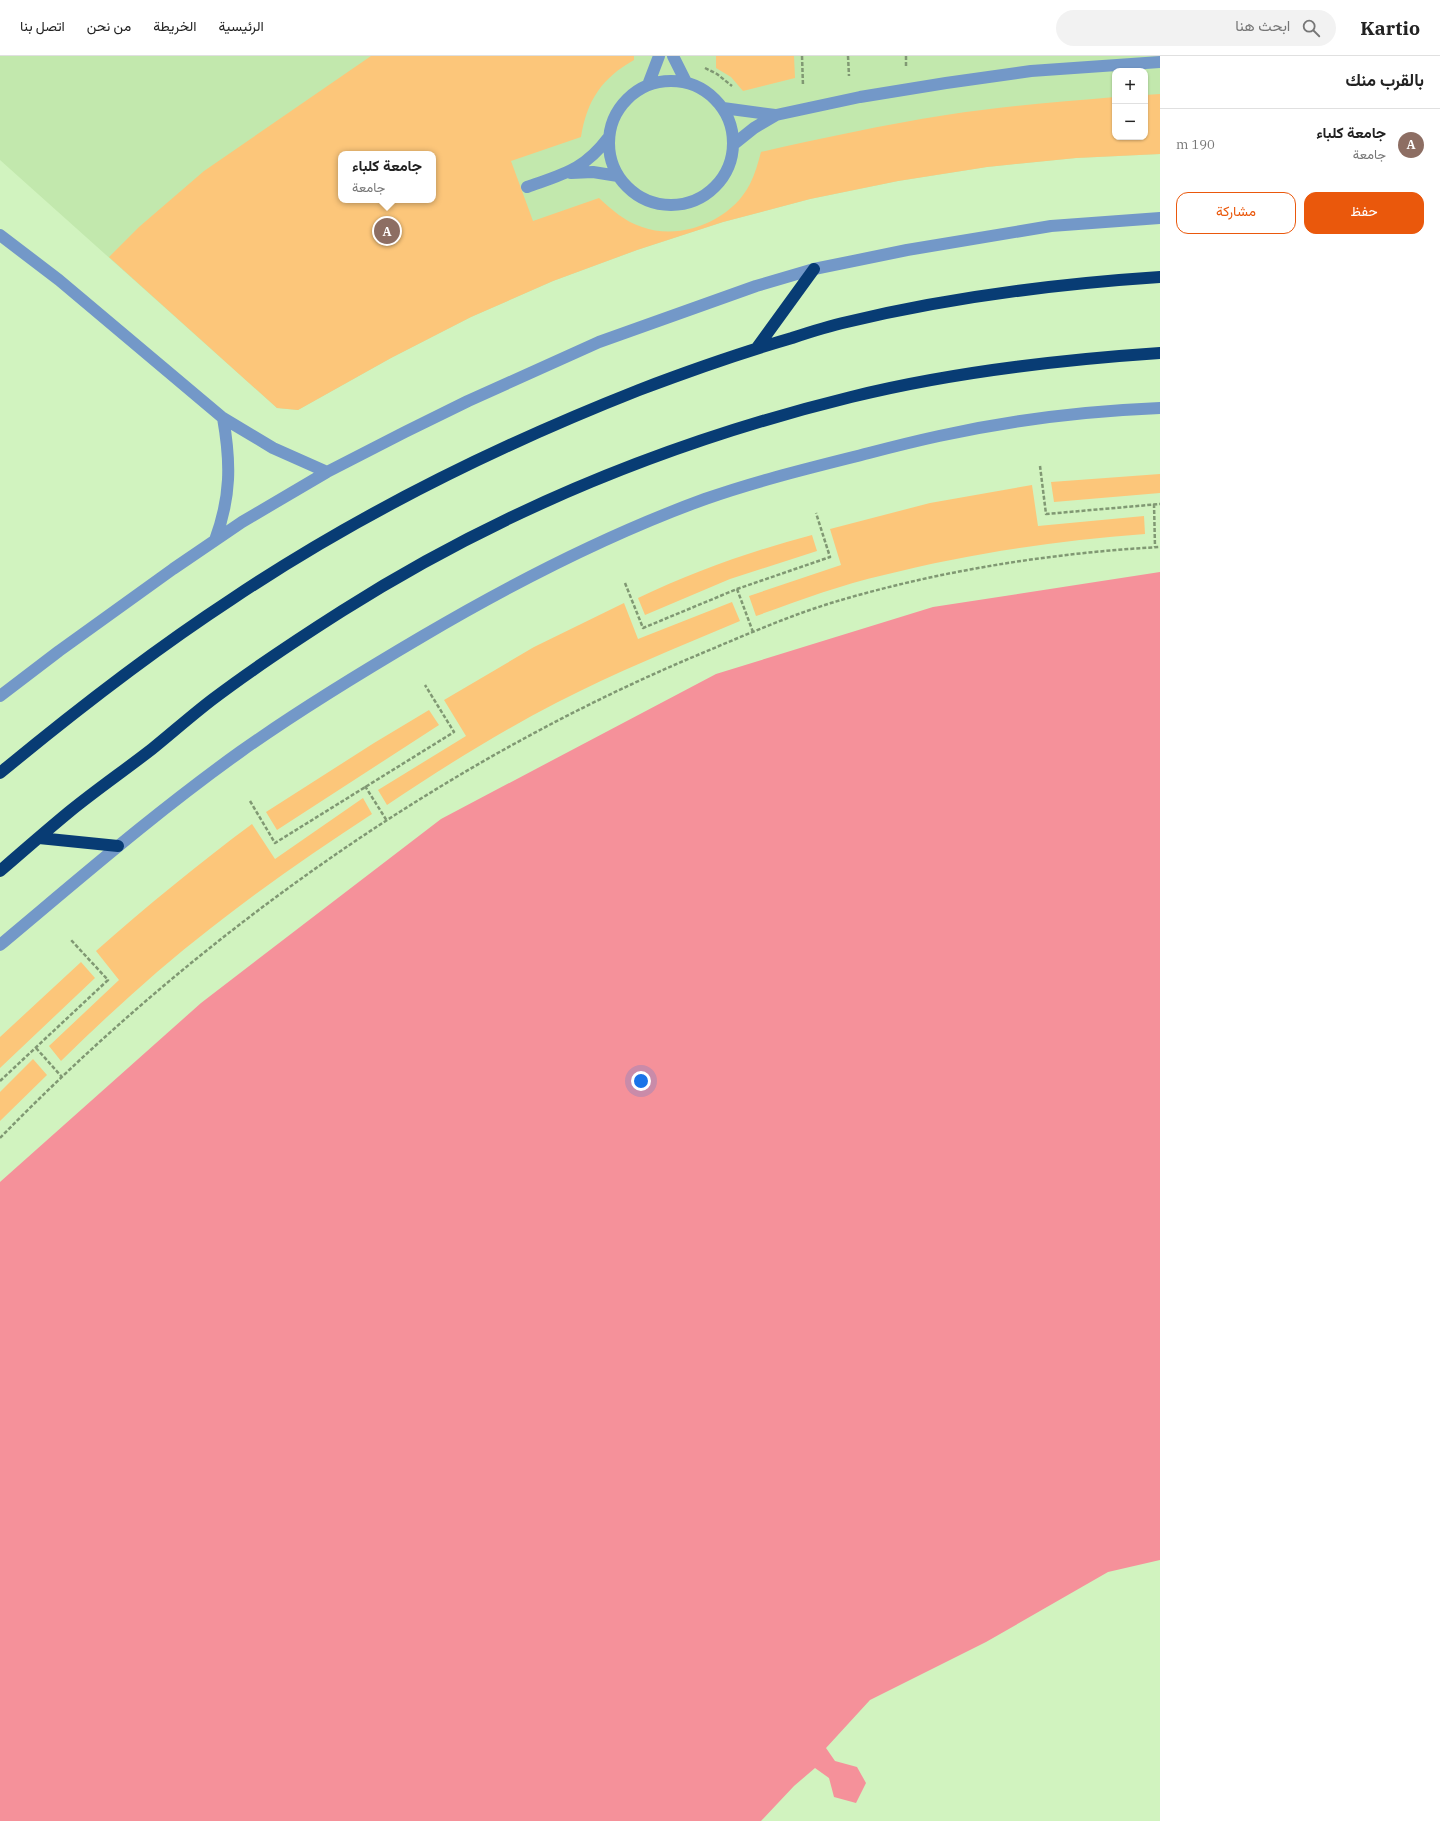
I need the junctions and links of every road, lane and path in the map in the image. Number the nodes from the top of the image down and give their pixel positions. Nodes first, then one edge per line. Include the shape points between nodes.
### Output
1 (659, 56) edge
2 (673, 56) edge
3 (802, 56) edge
4 (848, 56) edge
5 (906, 56) edge
6 (1160, 62) edge
7 (914, 65) dead end
8 (906, 66) junction
9 (699, 67) dead end
10 (899, 67) dead end
11 (856, 75) dead end
12 (849, 76) junction
13 (841, 78) dead end
14 (686, 82) junction
15 (648, 85) junction
16 (811, 85) dead end
17 (803, 86) junction
18 (796, 88) dead end
19 (736, 90) dead end
20 (723, 108) junction
21 (776, 115) junction
22 (608, 138) junction
23 (734, 144) junction
24 (567, 173) junction
25 (618, 176) junction
26 (527, 187) dead end
27 (1160, 218) edge
28 (0, 235) edge
29 (814, 269) junction
30 (1160, 277) edge
31 (756, 348) junction
32 (1160, 353) edge
33 (1160, 408) edge
34 (223, 418) junction
35 (1040, 466) dead end
36 (327, 472) junction
37 (1154, 504) junction
38 (1160, 504) edge
39 (816, 513) dead end
40 (215, 540) junction
41 (1155, 547) junction
42 (1160, 547) edge
43 (625, 583) dead end
44 (737, 589) junction
45 (753, 632) junction
46 (425, 685) dead end
47 (0, 696) edge
48 (0, 773) edge
49 (365, 786) junction
50 (250, 801) dead end
51 (387, 821) junction
52 (39, 838) junction
53 (118, 846) junction
54 (0, 871) edge
55 (71, 940) dead end
56 (0, 945) edge
57 (36, 1048) junction
58 (62, 1077) junction
59 (0, 1081) edge
60 (0, 1138) edge

1 - 15 street
2 - 14 street
3 - 17 path
4 - 12 path
5 - 8 path
6 - 21 street via 1032,71 860,97
7 - 8 path
8 - 10 path
9 - 19 path via 717,74
11 - 12 path
12 - 13 path
14 - 15 street via 660,81
14 - 20 street via 700,87 713,96
15 - 22 street via 625,100 614,118
16 - 17 path
17 - 18 path
20 - 21 street
20 - 23 street via 730,119
21 - 23 street
22 - 24 street via 591,159
22 - 25 street via 611,158
23 - 25 street via 732,160 716,187 688,203 672,205 641,197 628,188
24 - 25 street via 593,172
24 - 26 street
27 - 29 street via 1051,226
28 - 34 street via 58,280
29 - 31 highway
29 - 36 street via 756,286 599,342 468,401
30 - 31 highway via 1006,291 924,305 843,322
31 - 48 highway via 673,377 554,425 403,498 234,597 74,712
32 - 52 highway via 1009,367 853,396 701,441 553,498 412,569 284,649 213,699
33 - 53 street via 1076,415 940,435 777,476 704,500 633,528 517,583 338,687 240,752
34 - 36 street via 273,448
34 - 40 street via 228,448 229,479 222,520
35 - 37 path via 1046,514
36 - 40 street
37 - 38 path
37 - 41 path
39 - 44 path via 830,557
40 - 47 street
41 - 42 path
41 - 45 path via 1050,557 913,582 830,603
43 - 44 path via 643,628
44 - 45 path
45 - 51 path via 668,667 581,708 496,754
46 - 49 path via 454,732
49 - 50 path via 275,843
49 - 51 path
51 - 58 path via 333,856 179,972
52 - 53 highway
52 - 54 highway
53 - 56 street
55 - 57 path via 108,980
57 - 58 path
57 - 59 path
58 - 60 path

